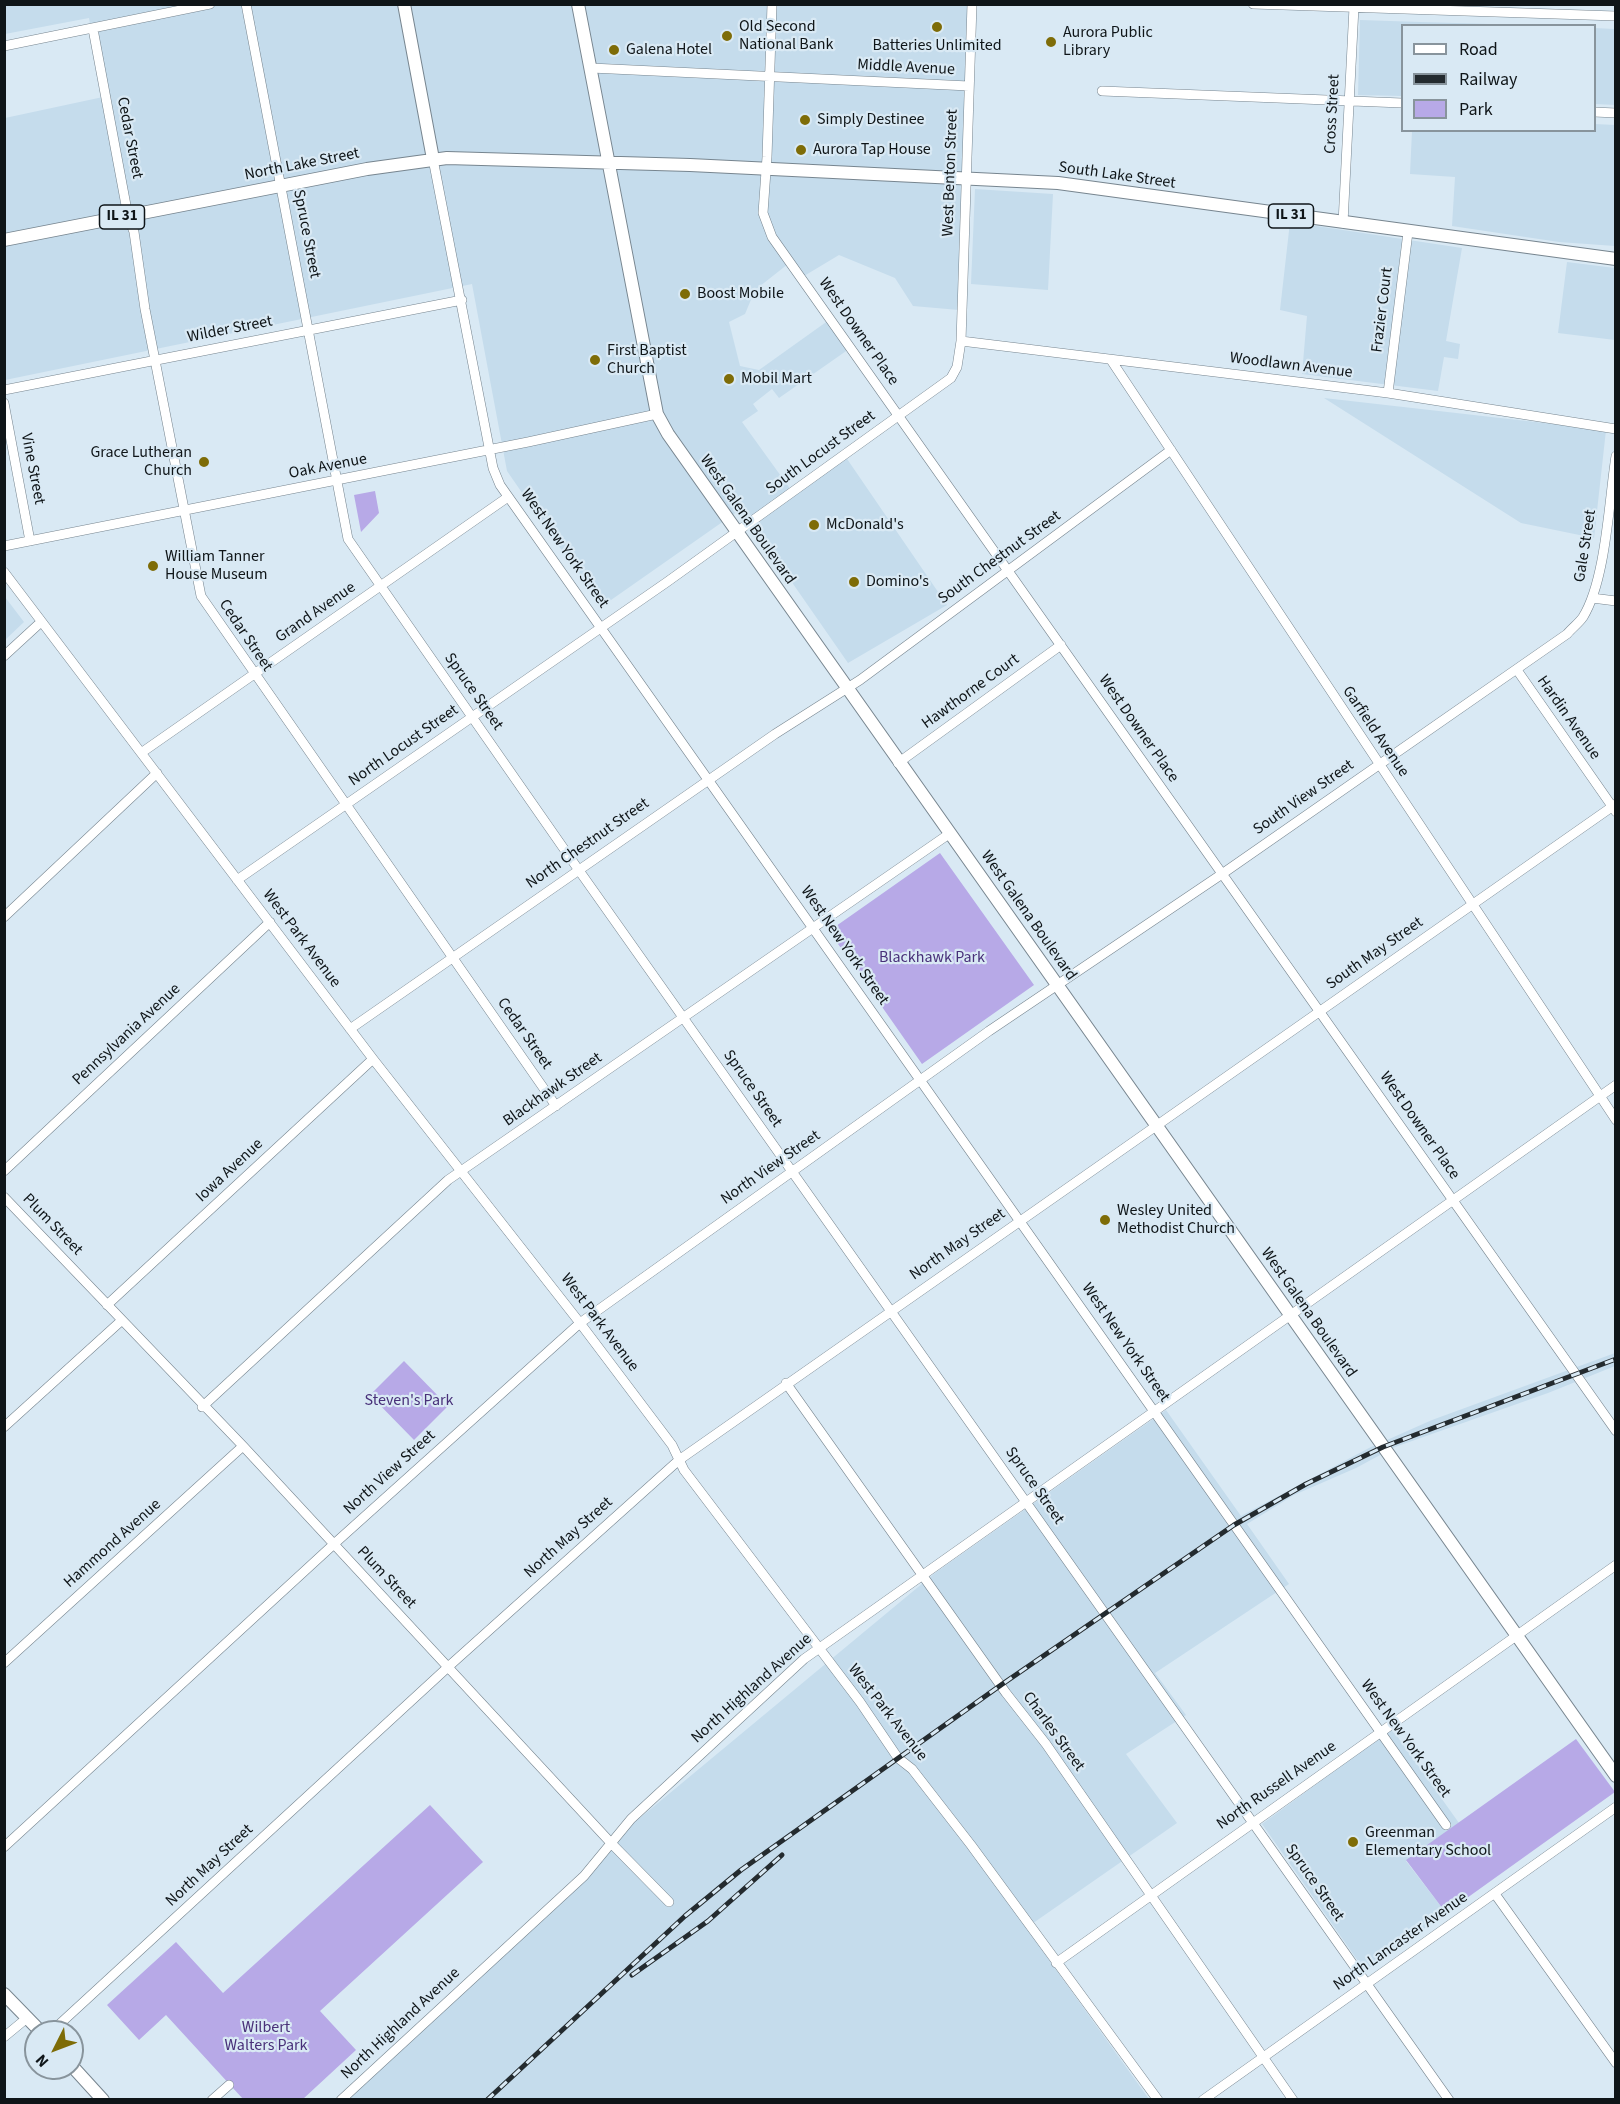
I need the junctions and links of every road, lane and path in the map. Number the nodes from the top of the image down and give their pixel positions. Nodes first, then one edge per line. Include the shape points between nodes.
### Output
1 (210, 4) edge
2 (246, 4) edge
3 (404, 4) edge
4 (578, 4) edge
5 (772, 4) edge
6 (972, 4) edge
7 (1253, 4) edge
8 (1354, 8) junction
9 (1616, 16) edge
10 (93, 29) junction
11 (4, 46) edge
12 (591, 68) junction
13 (770, 78) junction
14 (969, 86) junction
15 (1102, 92) dead end
16 (1349, 101) junction
17 (1401, 103) edge
18 (1596, 112) edge
19 (1616, 113) edge
20 (434, 159) junction
21 (610, 163) junction
22 (766, 170) junction
23 (966, 179) junction
24 (282, 185) junction
25 (128, 216) junction
26 (1343, 223) junction
27 (1408, 232) junction
28 (4, 240) edge
29 (1616, 259) edge
30 (462, 300) junction
31 (309, 330) junction
32 (961, 341) junction
33 (155, 360) junction
34 (1112, 360) junction
35 (4, 390) edge
36 (1388, 393) junction
37 (4, 403) edge
38 (657, 414) junction
39 (898, 416) junction
40 (1616, 429) edge
41 (489, 450) junction
42 (1171, 450) junction
43 (1616, 456) edge
44 (336, 480) junction
45 (508, 497) junction
46 (183, 511) junction
47 (736, 533) junction
48 (30, 541) junction
49 (4, 546) edge
50 (1008, 570) junction
51 (4, 572) edge
52 (380, 587) junction
53 (1592, 598) junction
54 (1616, 601) edge
55 (41, 622) junction
56 (600, 628) junction
57 (1567, 633) joint
58 (1061, 645) junction
59 (4, 656) edge
60 (1517, 670) junction
61 (254, 675) junction
62 (844, 687) junction
63 (472, 717) junction
64 (141, 753) junction
65 (898, 763) junction
66 (1378, 764) junction
67 (157, 773) junction
68 (707, 781) junction
69 (345, 805) junction
70 (1614, 807) edge
71 (949, 834) junction
72 (578, 869) junction
73 (1222, 874) junction
74 (237, 880) junction
75 (1472, 904) junction
76 (4, 917) edge
77 (270, 922) junction
78 (811, 928) junction
79 (452, 957) junction
80 (1056, 984) junction
81 (1319, 1011) junction
82 (683, 1018) junction
83 (350, 1029) junction
84 (373, 1059) junction
85 (919, 1082) junction
86 (1616, 1085) edge
87 (1599, 1097) junction
88 (556, 1106) junction
89 (1616, 1120) edge
90 (1154, 1125) junction
91 (4, 1171) edge
92 (461, 1171) junction
93 (792, 1172) junction
94 (4, 1197) edge
95 (1453, 1200) junction
96 (1018, 1220) junction
97 (107, 1305) junction
98 (891, 1309) junction
99 (1291, 1316) junction
100 (122, 1321) junction
101 (580, 1323) junction
102 (786, 1383) junction
103 (202, 1407) junction
104 (1153, 1412) junction
105 (4, 1427) edge
106 (1616, 1431) edge
107 (243, 1446) junction
108 (679, 1460) junction
109 (1027, 1501) junction
110 (334, 1544) junction
111 (1616, 1565) edge
112 (922, 1575) junction
113 (1516, 1635) junction
114 (817, 1649) junction
115 (4, 1663) edge
116 (448, 1667) junction
117 (1380, 1733) junction
118 (1616, 1776) edge
119 (1616, 1807) edge
120 (1253, 1821) junction
121 (1446, 1825) dead end
122 (611, 1844) junction
123 (4, 1847) edge
124 (1495, 1894) junction
125 (1149, 1896) junction
126 (669, 1902) dead end
127 (1056, 1963) junction
128 (1367, 1984) junction
129 (4, 1994) edge
130 (27, 2018) joint
131 (64, 2020) edge
132 (4, 2037) edge
133 (1264, 2057) junction
134 (1616, 2063) edge
135 (84, 2079) edge
136 (229, 2085) dead end
137 (103, 2100) edge
138 (213, 2100) edge
139 (341, 2100) edge
140 (1158, 2100) edge
141 (1203, 2100) edge
142 (1293, 2100) edge
143 (1449, 2100) edge

1 - 10 street
2 - 24 street, Spruce Street
3 - 20 main road, West New York Street
4 - 12 main road, West Galena Boulevard
5 - 13 street, West Downer Place
6 - 14 street, West Benton Street
7 - 8 street
8 - 9 street
8 - 16 street, Cross Street
10 - 11 street
10 - 25 street, Cedar Street
12 - 13 street, Middle Avenue
12 - 21 main road, West Galena Boulevard
13 - 14 street, Middle Avenue
13 - 22 street, West Downer Place
14 - 23 street, West Benton Street
15 - 16 street
16 - 17 street
16 - 26 street, Cross Street
18 - 19 street
20 - 21 main road, North Lake Street / IL 31
20 - 24 main road, North Lake Street / IL 31
20 - 30 street, West New York Street
21 - 22 main road, South Lake Street / IL 31
21 - 38 main road, West Galena Boulevard
22 - 23 main road, South Lake Street / IL 31
22 - 39 street, West Downer Place via 765,224
23 - 26 main road, South Lake Street / IL 31 via 1058,183
23 - 32 street, West Benton Street
24 - 25 main road, North Lake Street / IL 31
24 - 31 street, Spruce Street
25 - 28 main road, North Lake Street / IL 31
25 - 33 street, Cedar Street
26 - 27 main road, South Lake Street / IL 31
27 - 29 main road, South Lake Street / IL 31
27 - 36 street, Frazier Court
30 - 31 street, Wilder Street
30 - 41 street, West New York Street
31 - 33 street, Wilder Street
31 - 44 street, Spruce Street
32 - 34 street, Woodlawn Avenue
32 - 39 street, South Locust Street via 951,378
33 - 35 street, Wilder Street
33 - 46 street, Cedar Street
34 - 36 street, Woodlawn Avenue
34 - 42 street, Garfield Avenue
36 - 40 street, Woodlawn Avenue
37 - 48 street, Vine Street
38 - 41 street, Oak Avenue
38 - 47 main road, West Galena Boulevard
39 - 47 street, South Locust Street
39 - 50 street, West Downer Place
41 - 44 street, Oak Avenue
41 - 45 street, West New York Street via 495,476
42 - 50 street, South Chestnut Street
42 - 66 street, Garfield Avenue
43 - 53 street, Gale Street
44 - 46 street, Oak Avenue
44 - 52 street, Spruce Street via 348,539
45 - 52 street, Grand Avenue
45 - 56 street, West New York Street
46 - 48 street, Oak Avenue
46 - 61 street, Cedar Street via 201,596
47 - 56 street, North Locust Street
47 - 62 main road, West Galena Boulevard
48 - 49 street, Oak Avenue
50 - 58 street, West Downer Place
50 - 62 street, South Chestnut Street via 860,680
51 - 55 street, West Park Avenue
52 - 61 street, Grand Avenue
52 - 63 street, Spruce Street
53 - 54 street
53 - 57 street, Gale Street via 1582,618
55 - 59 street
55 - 64 street, West Park Avenue
56 - 63 street, North Locust Street
56 - 68 street, West New York Street
57 - 60 street, South View Street
58 - 65 street, Hawthorne Court
58 - 73 street, West Downer Place
60 - 66 street, South View Street
60 - 70 street, Hardin Avenue
61 - 64 street, Grand Avenue
61 - 69 street, Cedar Street
62 - 65 main road, West Galena Boulevard
62 - 68 street, North Chestnut Street
63 - 69 street, North Locust Street
63 - 72 street, Spruce Street
64 - 67 street, West Park Avenue
65 - 71 main road, West Galena Boulevard
66 - 73 street, South View Street
66 - 75 street, Garfield Avenue
67 - 74 street, West Park Avenue
67 - 76 street
68 - 72 street, North Chestnut Street
68 - 78 street, West New York Street
69 - 74 street, North Locust Street
69 - 79 street, Cedar Street
70 - 75 street, South May Street
71 - 78 street, Blackhawk Street
71 - 80 main road, West Galena Boulevard
72 - 79 street, North Chestnut Street
72 - 82 street, Spruce Street
73 - 80 street, South View Street
73 - 81 street, West Downer Place
74 - 77 street, West Park Avenue
75 - 81 street, South May Street
75 - 87 street, Garfield Avenue
77 - 83 street, West Park Avenue
77 - 91 street, Pennsylvania Avenue
78 - 82 street, Blackhawk Street
78 - 85 street, West New York Street
79 - 83 street, North Chestnut Street
79 - 88 street, Cedar Street
80 - 85 street, North View Street
80 - 90 main road, West Galena Boulevard
81 - 90 street, South May Street
81 - 95 street, West Downer Place
82 - 88 street, Blackhawk Street
82 - 93 street, Spruce Street
83 - 84 street, West Park Avenue
84 - 92 street, West Park Avenue
84 - 97 street, Iowa Avenue
85 - 93 street, North View Street
85 - 96 street, West New York Street
86 - 87 street, North Highland Avenue
87 - 89 street, Garfield Avenue
87 - 95 street, North Highland Avenue
88 - 92 street, Blackhawk Street
90 - 96 street, North May Street
90 - 99 main road, West Galena Boulevard
92 - 101 street, West Park Avenue
92 - 103 street, Blackhawk Street
93 - 98 street, Spruce Street
93 - 101 street, North View Street
94 - 97 street, Plum Street
95 - 99 street, North Highland Avenue
95 - 106 street, West Downer Place
96 - 98 street, North May Street
96 - 104 street, West New York Street
97 - 100 street, Plum Street
98 - 102 street, North May Street
98 - 109 street, Spruce Street
99 - 104 street, North Highland Avenue
99 - 113 main road, West Galena Boulevard
100 - 103 street, Plum Street
100 - 105 street
101 - 108 street, West Park Avenue via 672,1445
101 - 110 street, North View Street
102 - 108 street, North May Street
102 - 112 street, Charles Street
103 - 107 street, Plum Street
104 - 109 street, North Highland Avenue
104 - 117 street, West New York Street
107 - 110 street, Plum Street
107 - 115 street, Hammond Avenue
108 - 114 street, West Park Avenue
108 - 116 street, North May Street
109 - 112 street, North Highland Avenue
109 - 120 street, Spruce Street
110 - 116 street, Plum Street
110 - 123 street, North View Street
111 - 113 street, North Russell Avenue
112 - 114 street, North Highland Avenue
112 - 125 street, Charles Street via 1046,1744
113 - 117 street, North Russell Avenue
113 - 118 main road, West Galena Boulevard
114 - 122 street, North Highland Avenue via 631,1819
114 - 127 street, West Park Avenue via 898,1758 912,1769 971,1845
116 - 122 street, Plum Street
116 - 131 street, North May Street
117 - 120 street, North Russell Avenue
117 - 121 street, West New York Street
119 - 124 street, North Lancaster Avenue
120 - 125 street, North Russell Avenue
120 - 128 street, Spruce Street
122 - 126 street, Plum Street
122 - 139 street, North Highland Avenue via 584,1876
124 - 128 street, North Lancaster Avenue
124 - 134 street
125 - 127 street, North Russell Avenue
125 - 133 street, Charles Street
127 - 140 street, West Park Avenue
128 - 133 street, North Lancaster Avenue
128 - 143 street, Spruce Street
129 - 130 main road
130 - 132 street
133 - 141 street, North Lancaster Avenue
133 - 142 street, Charles Street
135 - 137 main road
136 - 138 street

